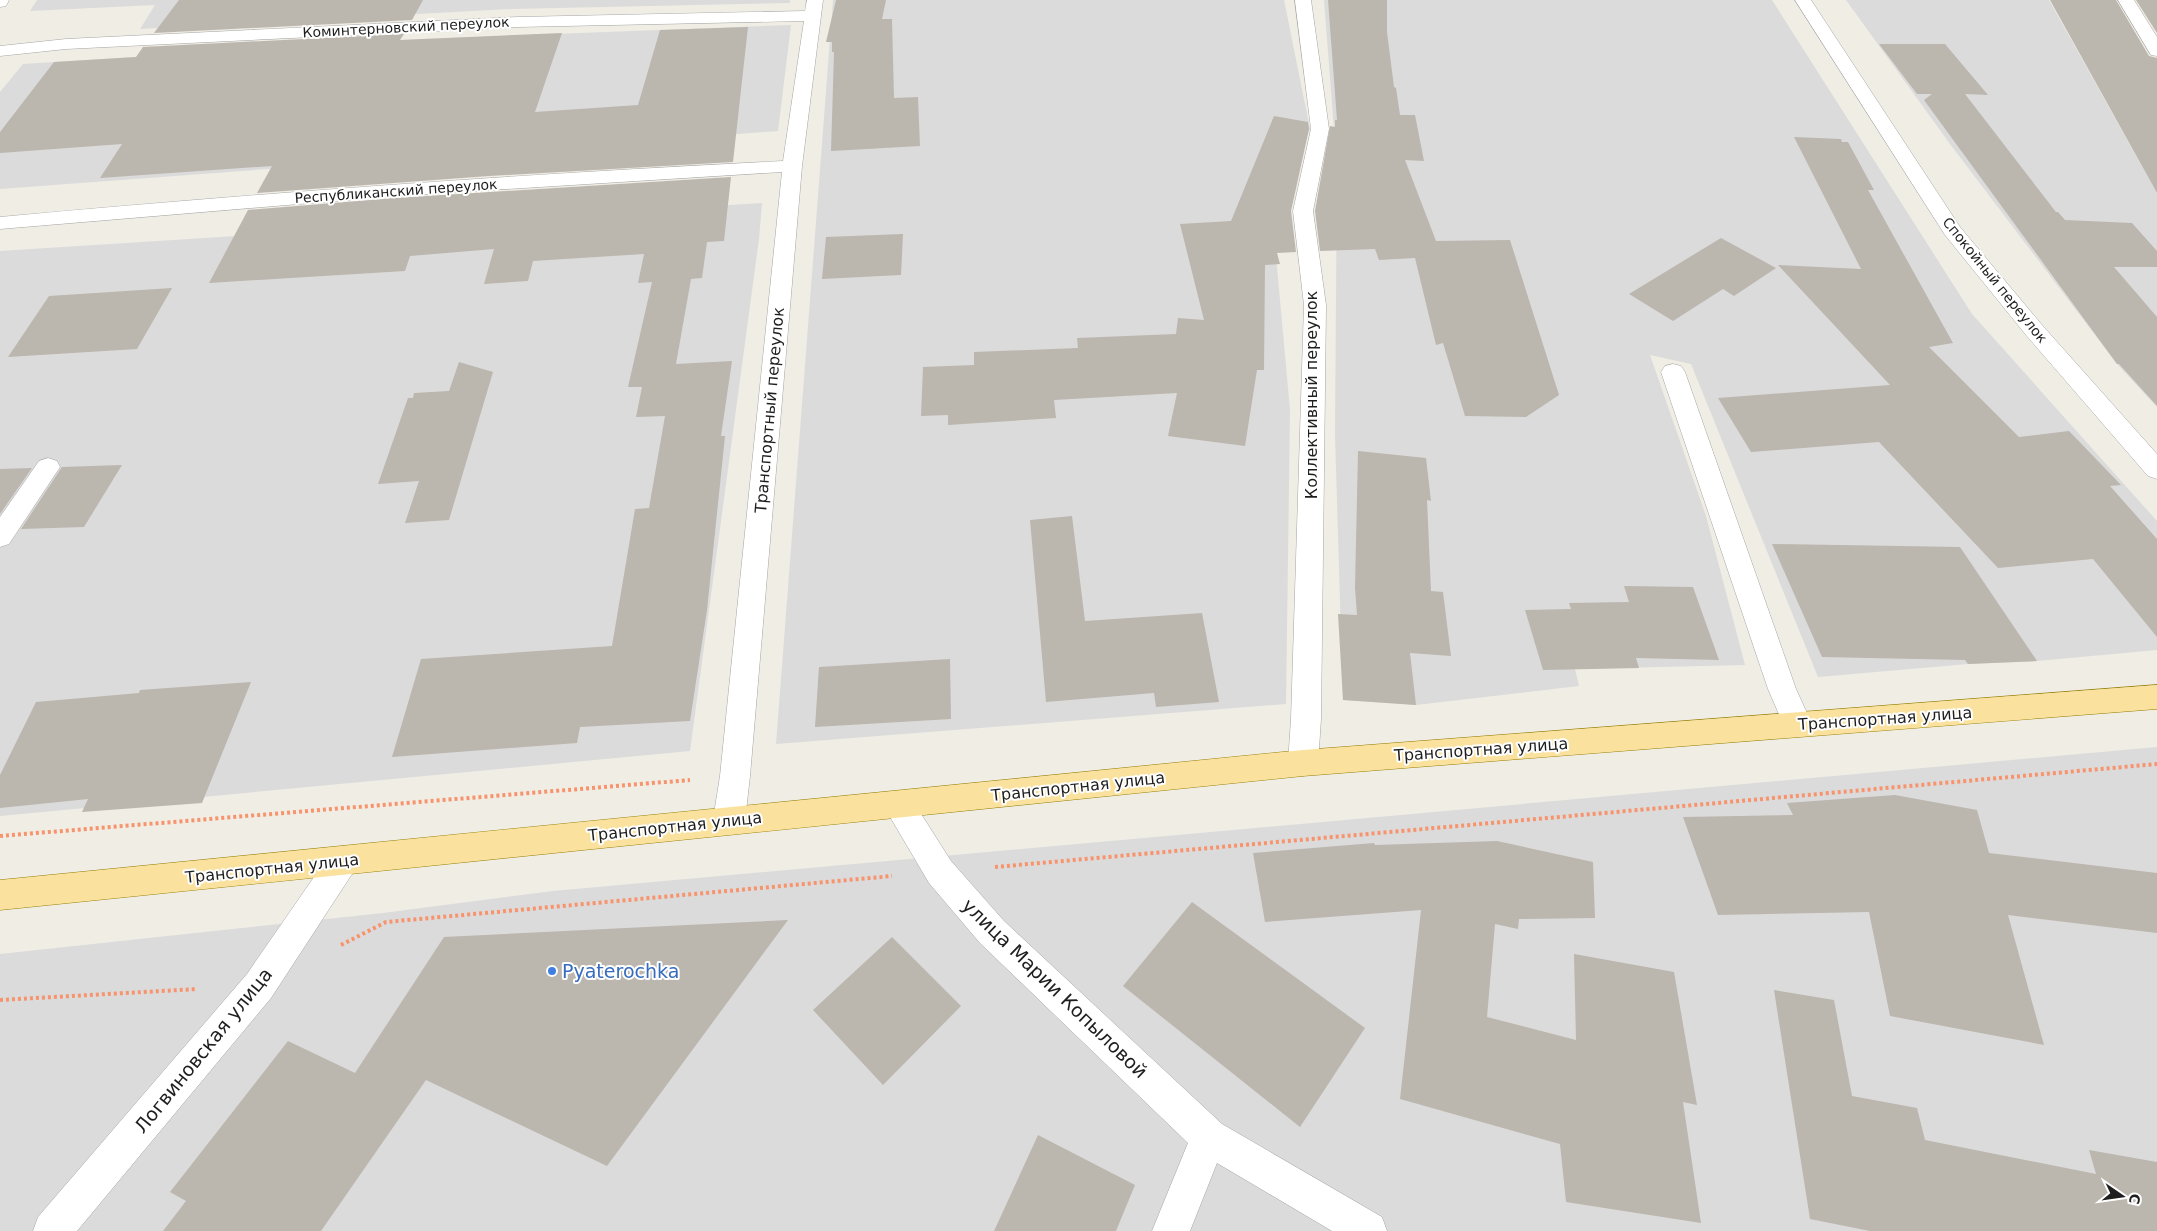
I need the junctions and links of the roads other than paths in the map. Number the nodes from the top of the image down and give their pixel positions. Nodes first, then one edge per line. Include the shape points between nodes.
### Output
1 (1303, 0) edge
2 (1803, 0) edge
3 (2126, 0) edge
4 (813, 8) edge
5 (2136, 16) junction
6 (2157, 18) edge
7 (0, 51) edge
8 (2157, 51) edge
9 (792, 166) junction
10 (0, 223) edge
11 (1673, 372) dead end
12 (48, 467) dead end
13 (2157, 470) edge
14 (0, 537) edge
15 (2157, 697) edge
16 (1796, 724) junction
17 (1303, 762) junction
18 (898, 804) junction
19 (729, 820) junction
20 (343, 860) junction
21 (0, 895) edge
22 (1209, 1137) junction
23 (52, 1231) edge
24 (1170, 1231) edge
25 (1368, 1231) edge

1 - 17 street, Коллективный переулок via 1320,129 1303,212 1315,305
2 - 13 street, Спокойный переулок via 1952,231
3 - 5 street
4 - 7 street, Коминтерновский переулок via 66,44
4 - 9 street, Транспортный переулок
5 - 6 street
5 - 8 street
9 - 10 street, Республиканский переулок via 610,175 149,208
9 - 19 street, Транспортный переулок
11 - 16 street
12 - 14 street
15 - 16 main road, Транспортная улица
16 - 17 main road, Транспортная улица
17 - 18 main road, Транспортная улица
18 - 19 main road, Транспортная улица
18 - 22 street, улица Марии Копыловой via 940,872 992,932
19 - 20 main road, Транспортная улица
20 - 21 main road, Транспортная улица
20 - 23 street, Логвиновская улица via 259,986
22 - 24 street
22 - 25 street, улица Марии Копыловой

